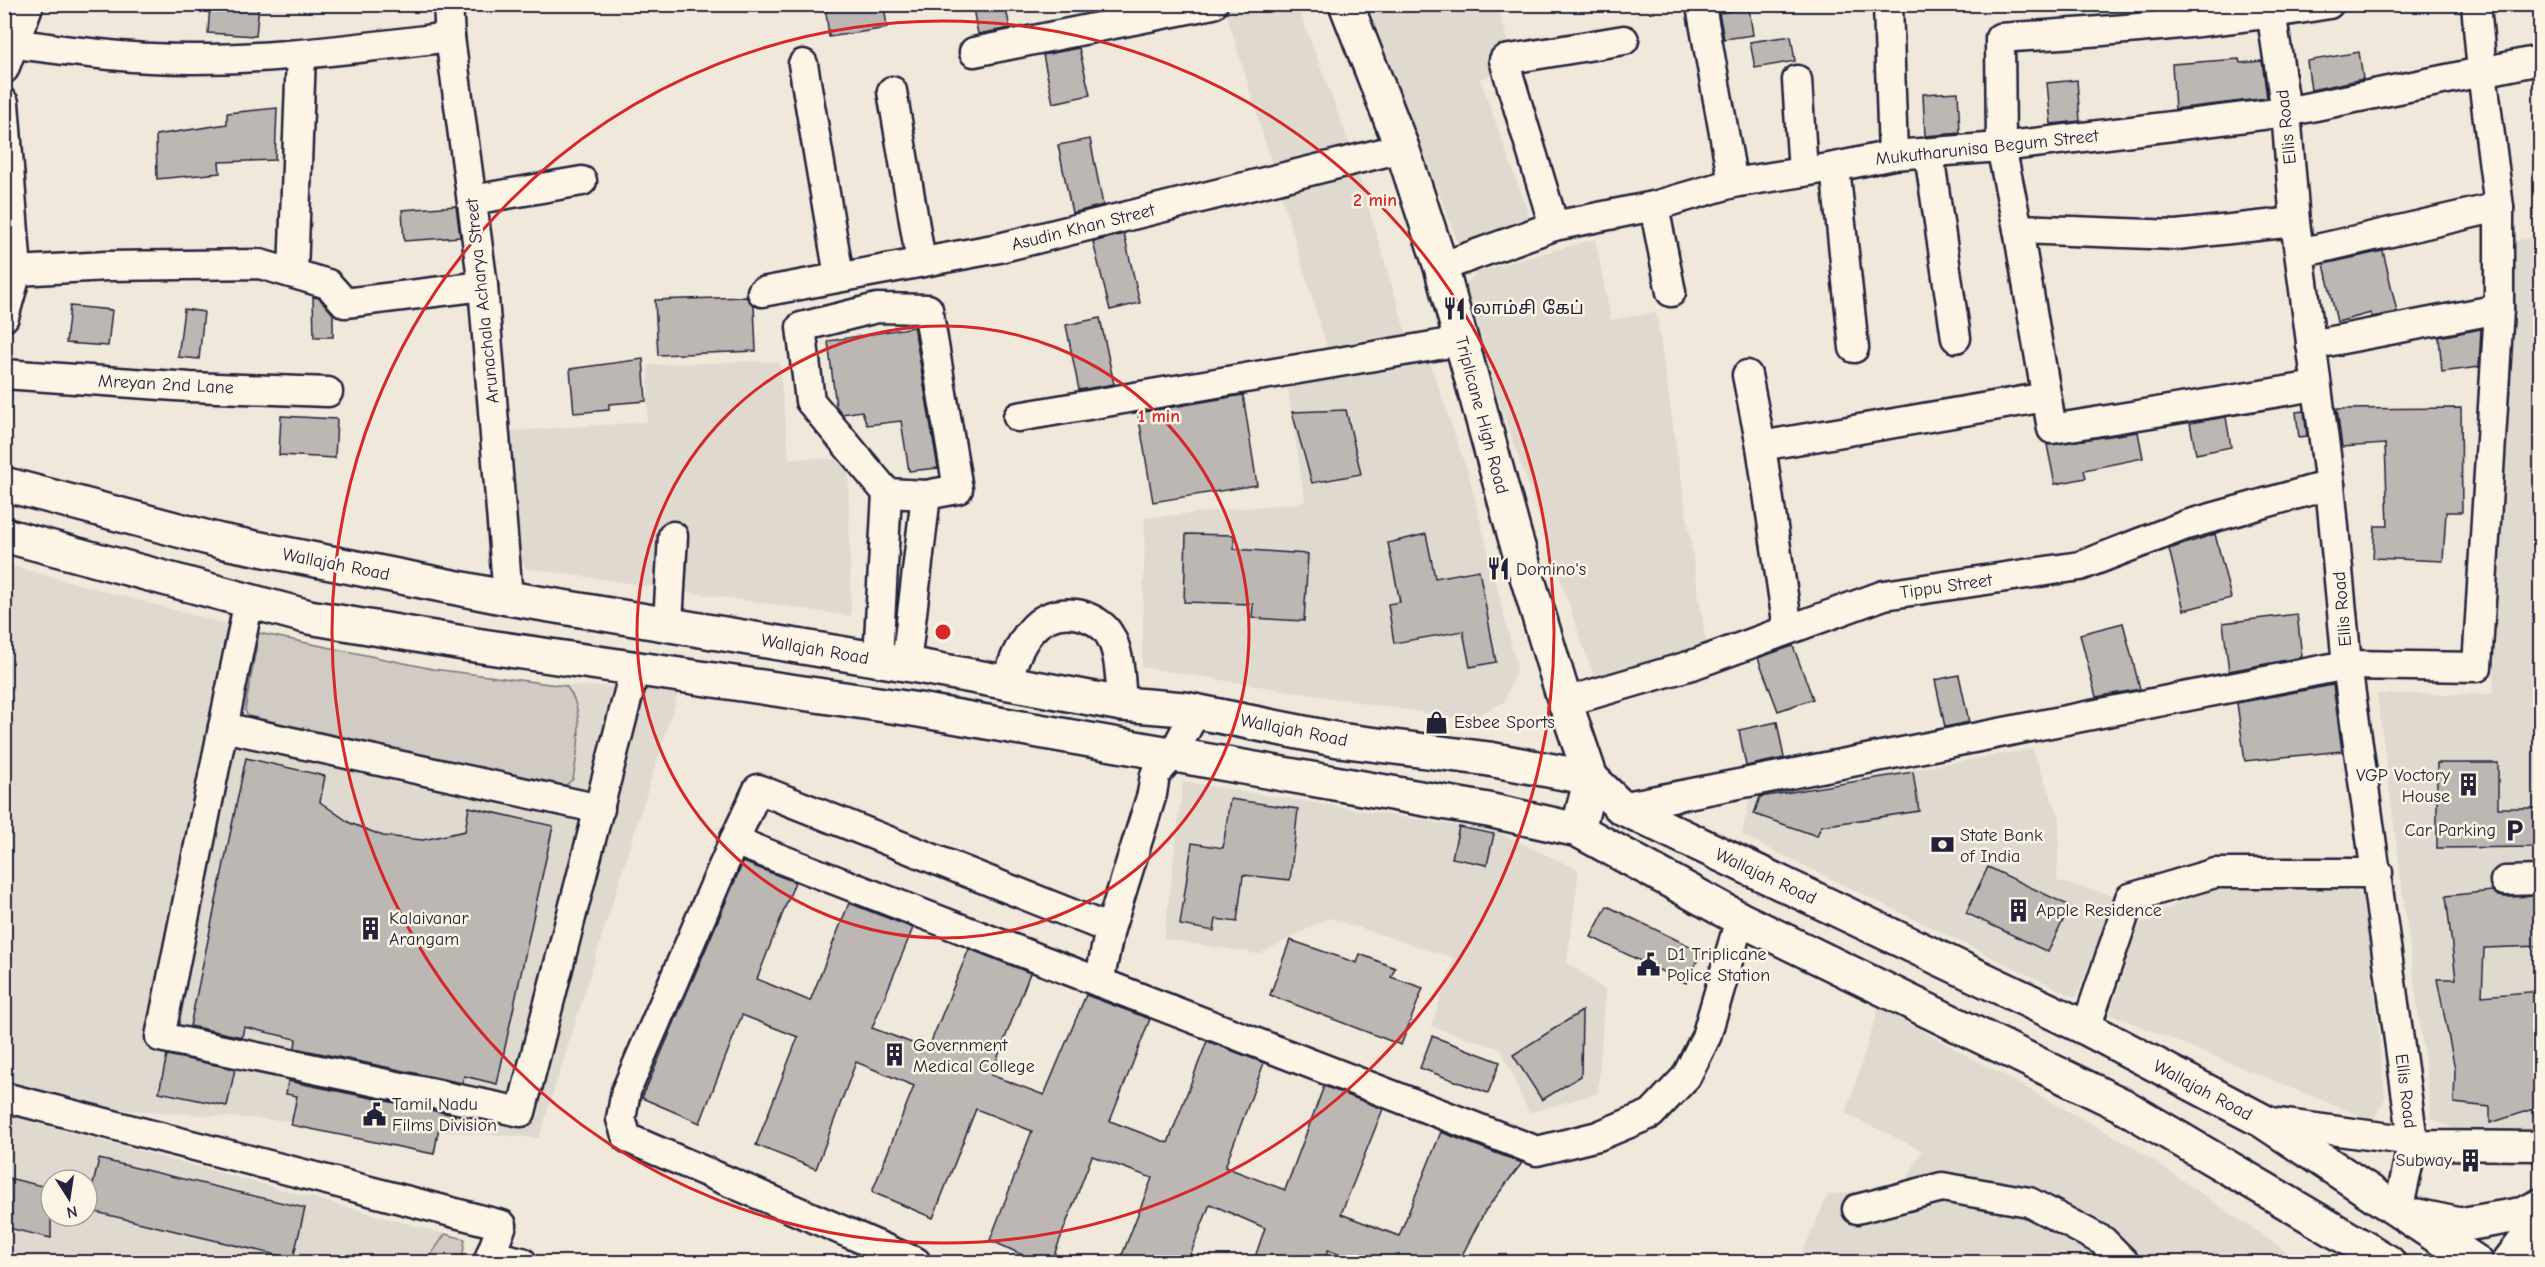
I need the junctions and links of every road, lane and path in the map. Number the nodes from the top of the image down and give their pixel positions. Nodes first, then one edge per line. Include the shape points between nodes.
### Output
1 (28, 4) edge
2 (448, 4) edge
3 (1213, 4) edge
4 (1346, 4) edge
5 (1888, 4) edge
6 (2330, 4) edge
7 (2476, 4) edge
8 (1701, 6) dead end
9 (2271, 9) edge
10 (2153, 16) edge
11 (450, 37) junction
12 (1624, 40) dead end
13 (974, 52) dead end
14 (8, 53) edge
15 (301, 55) junction
16 (2541, 60) edge
17 (803, 64) dead end
18 (2482, 72) junction
19 (1797, 80) dead end
20 (892, 91) dead end
21 (4, 103) edge
22 (2286, 112) junction
23 (2001, 147) junction
24 (1402, 148) junction
25 (1929, 154) junction
26 (1893, 155) junction
27 (1835, 167) junction
28 (1803, 172) junction
29 (582, 181) dead end
30 (1733, 183) junction
31 (472, 200) junction
32 (1654, 206) junction
33 (2499, 207) junction
34 (2295, 222) junction
35 (1554, 226) junction
36 (2018, 229) junction
37 (2300, 253) junction
38 (921, 262) junction
39 (1441, 267) junction
40 (17, 271) junction
41 (293, 273) junction
42 (839, 276) junction
43 (483, 286) junction
44 (762, 292) dead end
45 (1671, 292) dead end
46 (2499, 309) junction
47 (4, 317) edge
48 (1956, 338) dead end
49 (1462, 341) junction
50 (2311, 345) junction
51 (1854, 348) dead end
52 (4, 374) edge
53 (1747, 375) dead end
54 (2316, 386) junction
55 (328, 392) dead end
56 (2046, 397) junction
57 (1018, 417) dead end
58 (1761, 446) junction
59 (4, 483) edge
60 (2330, 485) junction
61 (887, 493) junction
62 (926, 495) junction
63 (4, 535) edge
64 (673, 536) dead end
65 (508, 598) junction
66 (249, 600) junction
67 (668, 623) junction
68 (1788, 629) junction
69 (892, 662) junction
70 (2347, 665) junction
71 (635, 668) junction
72 (1006, 682) junction
73 (1564, 702) junction
74 (1122, 704) junction
75 (1196, 711) junction
76 (223, 727) junction
77 (1173, 754) junction
78 (1591, 778) junction
79 (1621, 807) junction
80 (600, 808) junction
81 (1578, 830) junction
82 (734, 841) junction
83 (2378, 873) junction
84 (2541, 880) edge
85 (2505, 881) dead end
86 (1740, 919) junction
87 (1110, 929) junction
88 (1098, 982) junction
89 (2086, 1028) junction
90 (4, 1097) edge
91 (2263, 1121) junction
92 (2413, 1141) junction
93 (2541, 1146) edge
94 (2541, 1206) edge
95 (1857, 1209) dead end
96 (2398, 1212) junction
97 (2541, 1222) edge
98 (2362, 1254) edge
99 (490, 1259) edge
100 (522, 1263) edge
101 (916, 1263) edge
102 (2124, 1263) edge
103 (2388, 1263) edge
104 (2476, 1263) edge
105 (2509, 1263) edge

1 - 14 street
2 - 11 street, Arunachala Acharya Street
3 - 13 street
4 - 24 main road, Triplicane High Road
5 - 26 street
6 - 9 street
7 - 18 street
8 - 30 street
9 - 10 street
9 - 22 street, Ellis Road
10 - 23 street via 2000,38
11 - 15 street
11 - 31 street, Arunachala Acharya Street
12 - 35 street via 1504,60
14 - 15 street via 151,58
15 - 41 street
16 - 18 street, Mukutharunisa Begum Street
17 - 42 street
18 - 22 street, Mukutharunisa Begum Street
18 - 33 street
19 - 28 street
20 - 38 street
21 - 40 street
22 - 23 street, Mukutharunisa Begum Street
22 - 34 street, Ellis Road
23 - 25 street, Mukutharunisa Begum Street
23 - 36 street
24 - 38 street, Asudin Khan Street via 999,248
24 - 39 main road, Triplicane High Road
25 - 26 street, Mukutharunisa Begum Street
25 - 48 street
26 - 27 street, Mukutharunisa Begum Street
27 - 28 street, Mukutharunisa Begum Street
27 - 51 street
28 - 30 street, Mukutharunisa Begum Street
29 - 31 street
30 - 32 street, Mukutharunisa Begum Street
31 - 43 street, Arunachala Acharya Street
32 - 35 street, Mukutharunisa Begum Street
32 - 45 street
33 - 37 street
33 - 46 street
34 - 36 street via 2176,236
34 - 37 street, Ellis Road
35 - 39 street, Mukutharunisa Begum Street
36 - 56 street
37 - 50 street, Ellis Road
38 - 42 street, Asudin Khan Street
39 - 49 main road, Triplicane High Road
40 - 41 street via 260,264
40 - 47 street
41 - 43 street via 328,284 345,303
42 - 44 street, Asudin Khan Street
43 - 65 street, Arunachala Acharya Street
46 - 50 street
46 - 70 street via 2477,666
49 - 57 street
49 - 73 main road, Triplicane High Road
50 - 54 street, Ellis Road
52 - 55 street, Mreyan 2nd Lane
53 - 58 street
54 - 56 street via 2052,429
54 - 60 street, Ellis Road
56 - 58 street
58 - 68 street
59 - 65 main road, Wallajah Road via 220,541
60 - 68 street, Tippu Street via 2186,525 2080,566 1884,595
60 - 70 street, Ellis Road
61 - 62 street
61 - 62 street via 810,401 801,327 877,308 928,309 958,489
61 - 69 street
62 - 69 street
63 - 66 main road
64 - 67 street
65 - 67 main road, Wallajah Road
66 - 71 main road via 309,617
66 - 76 street
67 - 69 main road, Wallajah Road
68 - 73 street, Tippu Street via 1692,665
69 - 72 main road, Wallajah Road
70 - 79 street
70 - 83 street, Ellis Road
71 - 77 main road via 919,710
71 - 80 street
72 - 74 main road, Wallajah Road
72 - 74 street via 1017,648 1036,624 1062,613 1085,615 1106,630 1114,647
73 - 78 main road, Triplicane High Road
74 - 75 main road, Wallajah Road
75 - 77 street
75 - 78 main road, Wallajah Road via 1339,740 1489,759
76 - 80 street
76 - 80 street via 159,1037 521,1112
77 - 81 main road via 1488,810
77 - 87 street via 1155,775
78 - 79 main road, Wallajah Road
78 - 81 main road
79 - 89 main road, Wallajah Road
81 - 86 main road
82 - 87 street via 758,789
82 - 88 street
82 - 101 street via 626,1090 621,1119 627,1138
83 - 89 street via 2215,873 2130,898
83 - 92 street, Ellis Road
84 - 85 street
86 - 88 street via 1706,1037 1686,1077 1650,1114 1598,1136 1537,1151
86 - 98 main road via 2122,1105
87 - 88 street
89 - 91 main road, Wallajah Road
90 - 99 street via 502,1225
91 - 92 street
91 - 96 main road, Wallajah Road
92 - 93 street via 2424,1145
92 - 96 street, Ellis Road
94 - 96 main road via 2524,1214 2460,1225
95 - 102 street via 1942,1187 2029,1202 2103,1240
96 - 104 main road, Wallajah Road
97 - 105 main road
98 - 103 main road
99 - 100 street

